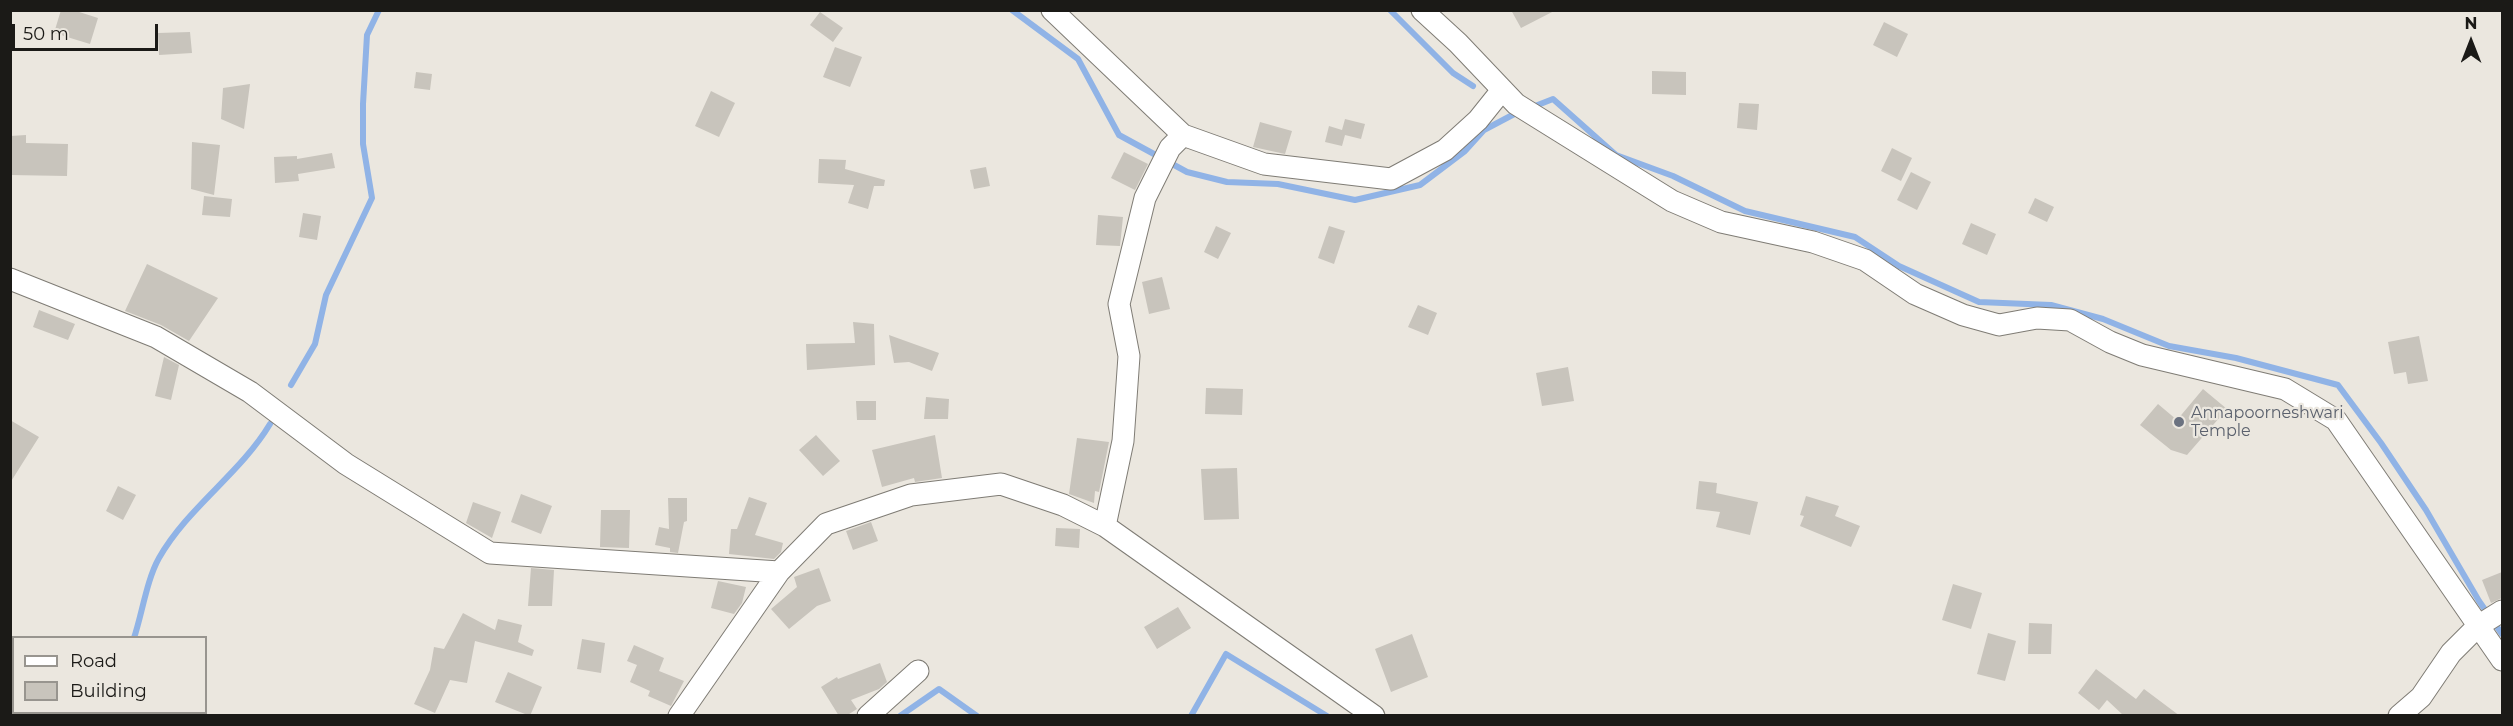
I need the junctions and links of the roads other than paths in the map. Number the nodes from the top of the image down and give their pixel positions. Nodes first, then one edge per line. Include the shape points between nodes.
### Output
1 (1052, 10) edge
2 (1422, 10) edge
3 (1509, 97) junction
4 (1177, 141) junction
5 (10, 279) edge
6 (1105, 526) junction
7 (779, 572) junction
8 (2492, 617) edge
9 (2502, 660) edge
10 (918, 671) dead end
11 (679, 716) edge
12 (868, 716) edge
13 (1374, 716) edge
14 (2399, 716) edge

1 - 4 street
2 - 3 street
3 - 4 street via 1445,150 1391,179 1264,164
3 - 8 street via 1672,201 1721,222 1813,242 1865,260 1915,294 1963,315 1999,325 2037,318 2070,320 2142,355 2285,389 2336,420
4 - 6 street via 1145,198 1119,304 1129,356 1123,441
5 - 7 street via 156,337 250,392 346,464 490,553
6 - 7 street via 1063,505 1002,484 911,495 826,524
6 - 13 street
7 - 11 street
8 - 9 street
8 - 14 street via 2451,653 2421,697
10 - 12 street

